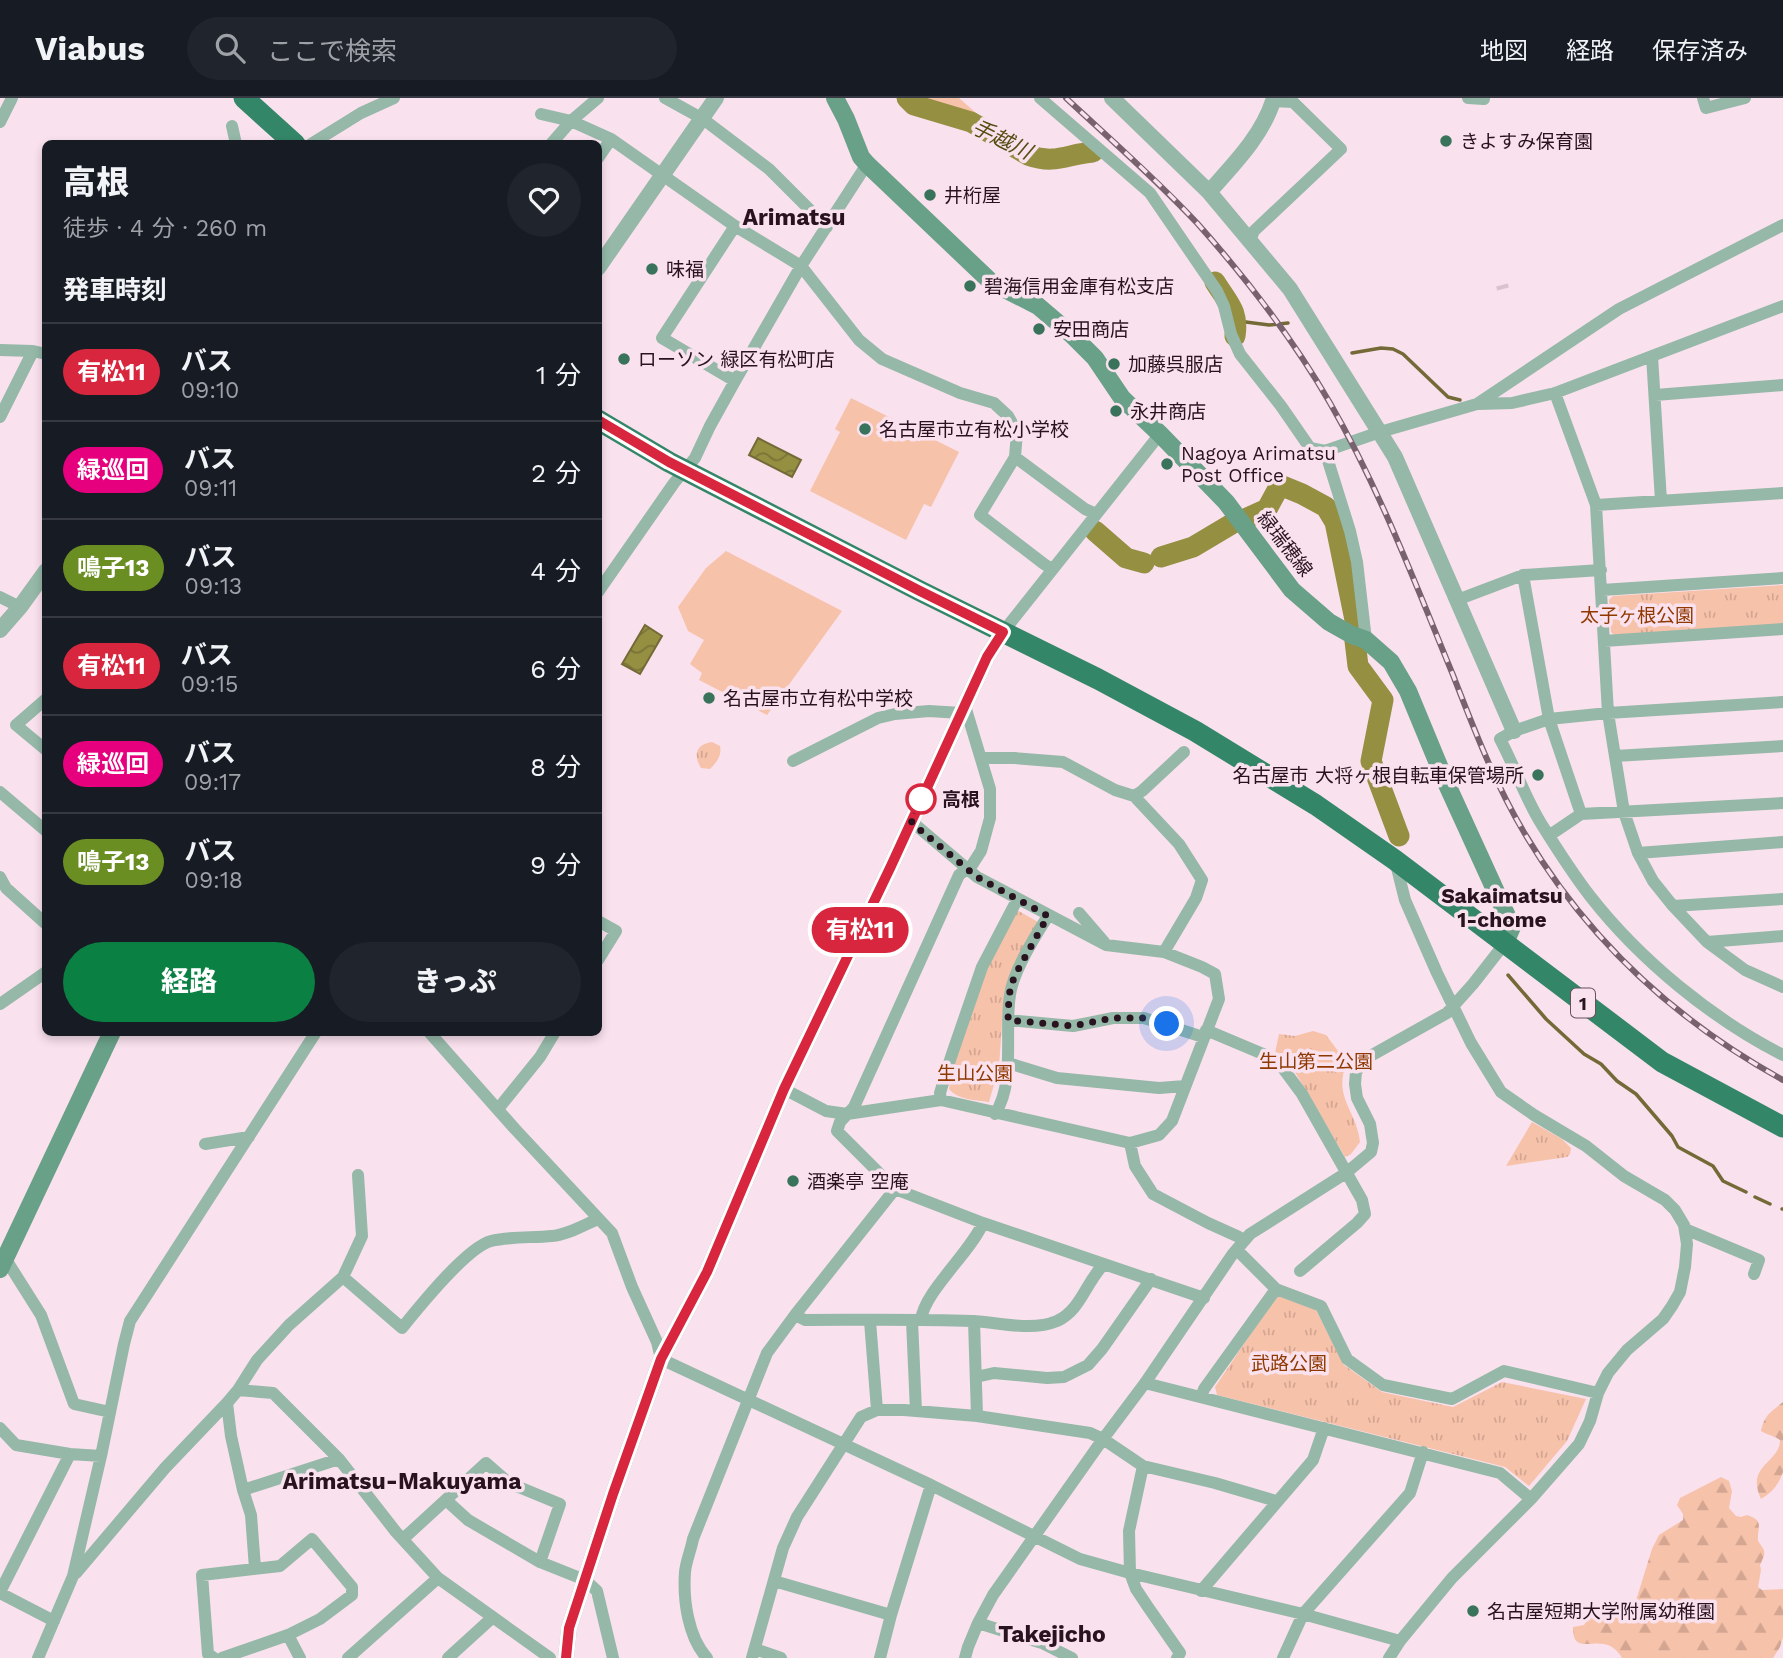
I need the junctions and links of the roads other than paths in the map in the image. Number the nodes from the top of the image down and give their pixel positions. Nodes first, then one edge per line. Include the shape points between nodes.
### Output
1 (12, 98) edge
2 (244, 98) edge
3 (394, 98) edge
4 (598, 98) edge
5 (665, 98) edge
6 (716, 98) edge
7 (835, 98) edge
8 (1040, 98) edge
9 (1112, 98) edge
10 (1468, 98) edge
11 (1703, 98) edge
12 (1745, 98) edge
13 (1274, 99) edge
14 (1483, 99) edge
15 (541, 114) dead end
16 (702, 119) junction
17 (571, 121) junction
18 (0, 122) edge
19 (232, 126) dead end
20 (611, 139) junction
21 (235, 140) edge
22 (291, 140) edge
23 (317, 140) edge
24 (554, 140) edge
25 (602, 152) edge
26 (867, 163) junction
27 (663, 175) junction
28 (1209, 192) junction
29 (1783, 225) edge
30 (735, 226) junction
31 (827, 227) junction
32 (1250, 240) junction
33 (602, 262) edge
34 (801, 266) junction
35 (1783, 306) edge
36 (0, 350) edge
37 (39, 352) edge
38 (1652, 356) junction
39 (735, 381) junction
40 (1783, 385) edge
41 (1555, 393) junction
42 (1656, 395) junction
43 (1477, 404) junction
44 (0, 417) edge
45 (602, 422) edge
46 (1380, 432) junction
47 (1160, 434) junction
48 (1325, 451) junction
49 (1015, 457) junction
50 (684, 469) junction
51 (1783, 493) edge
52 (1661, 501) junction
53 (1597, 505) junction
54 (1096, 514) junction
55 (1052, 569) junction
56 (1601, 570) junction
57 (1523, 575) junction
58 (42, 576) edge
59 (1783, 578) edge
60 (602, 586) edge
61 (1602, 590) junction
62 (0, 597) edge
63 (1457, 600) junction
64 (20, 607) junction
65 (1783, 629) edge
66 (0, 630) edge
67 (1003, 632) junction
68 (1359, 637) junction
69 (1604, 641) junction
70 (42, 702) edge
71 (1783, 702) edge
72 (963, 709) junction
73 (1608, 713) junction
74 (1549, 719) junction
75 (1514, 731) junction
76 (1783, 746) edge
77 (42, 747) edge
78 (1184, 752) dead end
79 (1615, 756) junction
80 (981, 758) junction
81 (793, 761) dead end
82 (0, 792) edge
83 (1134, 796) junction
84 (1783, 803) edge
85 (1623, 812) junction
86 (1581, 814) junction
87 (911, 821) junction
88 (42, 828) edge
89 (1550, 835) junction
90 (1783, 842) edge
91 (1638, 853) junction
92 (1395, 860) junction
93 (967, 870) junction
94 (2, 886) edge
95 (1783, 899) edge
96 (1017, 900) junction
97 (1673, 906) junction
98 (1079, 913) dead end
99 (1048, 916) junction
100 (42, 921) edge
101 (602, 923) edge
102 (1783, 936) edge
103 (1707, 942) junction
104 (1505, 943) junction
105 (1106, 945) junction
106 (1164, 951) junction
107 (602, 954) edge
108 (42, 975) edge
109 (1783, 987) edge
110 (0, 1004) edge
111 (1453, 1007) junction
112 (1008, 1020) junction
113 (1205, 1034) junction
114 (110, 1036) edge
115 (313, 1036) edge
116 (433, 1036) edge
117 (553, 1036) edge
118 (1783, 1040) edge
119 (1780, 1054) edge
120 (1008, 1063) junction
121 (1185, 1086) junction
122 (784, 1089) junction
123 (941, 1100) junction
124 (498, 1109) junction
125 (846, 1114) junction
126 (995, 1114) junction
127 (1783, 1127) edge
128 (249, 1137) junction
129 (1130, 1143) junction
130 (205, 1144) dead end
131 (1346, 1173) junction
132 (358, 1175) dead end
133 (895, 1189) junction
134 (598, 1219) junction
135 (983, 1223) junction
136 (1685, 1229) junction
137 (1240, 1246) junction
138 (3, 1264) edge
139 (1104, 1264) junction
140 (1300, 1271) dead end
141 (1754, 1274) dead end
142 (343, 1277) junction
143 (1151, 1279) junction
144 (1276, 1289) junction
145 (1204, 1298) junction
146 (795, 1315) junction
147 (870, 1321) junction
148 (916, 1321) junction
149 (974, 1321) junction
150 (661, 1359) junction
151 (976, 1377) junction
152 (1145, 1383) junction
153 (238, 1390) junction
154 (1598, 1393) junction
155 (1201, 1397) junction
156 (749, 1399) junction
157 (227, 1403) junction
158 (877, 1410) junction
159 (916, 1411) junction
160 (110, 1412) junction
161 (977, 1416) junction
162 (1324, 1427) junction
163 (0, 1428) edge
164 (1103, 1439) junction
165 (842, 1444) junction
166 (1423, 1452) junction
167 (69, 1454) junction
168 (101, 1456) junction
169 (339, 1459) junction
170 (1143, 1466) junction
171 (931, 1485) junction
172 (243, 1490) junction
173 (1531, 1499) junction
174 (446, 1500) junction
175 (1276, 1501) junction
176 (1033, 1536) junction
177 (403, 1539) junction
178 (540, 1562) junction
179 (255, 1568) junction
180 (1130, 1573) junction
181 (73, 1576) junction
182 (438, 1578) junction
183 (585, 1580) junction
184 (774, 1581) junction
185 (1201, 1591) junction
186 (0, 1592) edge
187 (1303, 1614) junction
188 (891, 1615) junction
189 (493, 1617) junction
190 (54, 1621) junction
191 (978, 1623) junction
192 (288, 1634) junction
193 (1400, 1641) junction
194 (753, 1653) edge
195 (38, 1658) edge
196 (214, 1658) edge
197 (222, 1658) edge
198 (300, 1658) edge
199 (348, 1658) edge
200 (448, 1658) edge
201 (550, 1658) edge
202 (566, 1658) edge
203 (613, 1658) edge
204 (707, 1658) edge
205 (781, 1658) edge
206 (880, 1658) edge
207 (965, 1658) edge
208 (1072, 1658) edge
209 (1177, 1658) edge
210 (1283, 1658) edge
211 (1389, 1658) edge

1 - 18 street
2 - 22 highway
3 - 23 street
4 - 17 street
5 - 16 street
6 - 16 street
7 - 26 main road, 緑瑞穂線
8 - 48 street via 1150,193 1217,292 1240,354 1310,448
9 - 28 street
10 - 14 street
11 - 12 street via 1706,108
13 - 28 street via 1242,155
13 - 32 street via 1293,102 1341,149 1254,231
15 - 17 street
16 - 27 street
16 - 31 street via 769,169
17 - 20 street
17 - 24 street
19 - 21 street
20 - 25 street
20 - 27 street
26 - 31 street
26 - 47 main road, 緑瑞穂線 via 991,282 1038,306 1072,335 1095,358 1122,398
27 - 30 street
27 - 33 street
28 - 32 street
29 - 43 street via 1619,309
30 - 34 street
30 - 39 street via 662,338
31 - 34 street
32 - 46 street via 1290,289
34 - 39 street
34 - 49 street via 859,340 882,359 994,403 1017,432
35 - 38 street
36 - 37 street
37 - 44 street
38 - 41 street
38 - 42 street
39 - 50 street via 695,458
40 - 42 street
41 - 43 street via 1512,403
41 - 53 street
42 - 52 street
43 - 46 street
45 - 50 highway, 1
46 - 48 street
46 - 63 street
47 - 54 street
47 - 68 main road, 緑瑞穂線 via 1226,502 1292,590 1329,622
48 - 68 street via 1357,562
49 - 54 street
49 - 55 street via 980,515
50 - 60 street
50 - 67 highway, 1
51 - 52 street
52 - 53 street
53 - 56 street
54 - 55 street
55 - 67 street
56 - 57 street
56 - 61 street
57 - 63 street
57 - 74 street
58 - 64 street
59 - 61 street
61 - 69 street
62 - 64 street
63 - 75 street
64 - 66 street
65 - 69 street
67 - 72 street
67 - 92 highway, 1 via 1195,731
68 - 104 main road, 緑瑞穂線 via 1391,662 1408,691 1511,927
69 - 73 street
70 - 77 street via 16,725
71 - 73 street
72 - 80 street
72 - 81 street via 878,718
72 - 87 street
73 - 74 street
73 - 79 street
74 - 75 street
74 - 86 street
75 - 89 street via 1500,739
76 - 79 street
78 - 83 street
79 - 85 street
80 - 83 street via 1063,762
80 - 93 street via 990,789 990,818 981,851
82 - 88 street
83 - 106 street via 1179,844 1202,880
84 - 85 street
85 - 86 street
85 - 91 street
86 - 89 street
87 - 93 street
87 - 122 street
89 - 119 street via 1590,896 1654,964 1695,999
90 - 91 street
91 - 97 street
92 - 104 highway, 1
92 - 111 street via 1405,900
93 - 96 street
93 - 125 street via 959,875
94 - 100 street
95 - 97 street
96 - 99 street
96 - 123 street via 977,979
97 - 103 street
98 - 105 street
99 - 105 street
99 - 112 street via 1014,977
101 - 107 street via 616,931
102 - 103 street
103 - 109 street via 1745,970
104 - 111 street
104 - 127 highway, 1 via 1662,1062
105 - 106 street
106 - 113 street via 1215,974 1219,999
108 - 110 street
111 - 131 street via 1365,1059 1356,1072 1357,1098 1370,1124 1373,1143 1371,1152
111 - 136 street via 1501,1092 1665,1200
112 - 113 street via 1073,1026 1144,1018
112 - 120 street
113 - 121 street
113 - 131 street via 1282,1066
114 - 138 main road
115 - 128 street
116 - 124 street
117 - 124 street
118 - 119 street
120 - 121 street via 1056,1078 1159,1088
120 - 126 street
121 - 129 street via 1166,1128 1159,1135
122 - 125 street via 826,1111
122 - 150 street via 707,1272
123 - 125 street
123 - 126 street
124 - 134 street
125 - 133 street via 836,1131
126 - 129 street
128 - 130 street
128 - 160 street via 130,1321
129 - 137 street via 1135,1166 1153,1194 1239,1237
131 - 137 street via 1250,1234
131 - 140 street via 1363,1200 1364,1214
132 - 142 street via 362,1236
133 - 135 street
133 - 146 street
134 - 142 street via 555,1236 489,1241 467,1256 402,1328
134 - 150 street via 612,1233
135 - 139 street
135 - 148 street
136 - 141 street via 1759,1260
136 - 154 street via 1685,1267 1672,1306 1627,1350
137 - 144 street
137 - 145 street
138 - 160 street via 41,1315 74,1404
139 - 143 street
139 - 149 street via 1076,1307 1059,1320 1029,1326
142 - 153 street via 289,1325 257,1360
143 - 145 street
143 - 151 street via 1088,1365 1064,1377 994,1373
144 - 154 street via 1321,1306 1347,1359 1383,1385 1452,1399 1504,1371
144 - 155 street
145 - 152 street
146 - 147 street via 805,1320
146 - 156 street via 767,1353
147 - 148 street
147 - 158 street
148 - 149 street
148 - 159 street
149 - 151 street
150 - 156 street
150 - 183 street
151 - 161 street
152 - 155 street
152 - 164 street
153 - 157 street
153 - 169 street via 273,1393
154 - 173 street via 1579,1444
155 - 162 street
156 - 165 street
156 - 204 street via 685,1570 690,1623 699,1650
157 - 172 street
157 - 181 street
158 - 159 street
158 - 165 street via 861,1417
159 - 161 street
160 - 168 street
161 - 164 street via 1090,1433
162 - 166 street
162 - 175 street via 1313,1460
163 - 167 street via 16,1445
164 - 170 street
164 - 176 street
165 - 171 street
165 - 184 street via 797,1517
166 - 173 street via 1500,1473
166 - 187 street via 1410,1493
167 - 168 street
167 - 186 street
168 - 181 street
169 - 172 street
169 - 177 street
170 - 175 street
170 - 180 street via 1129,1531
171 - 176 street
171 - 188 street
172 - 179 street via 251,1516
173 - 193 street via 1452,1578
174 - 177 street
174 - 178 street via 468,1520
174 - 178 street via 486,1463 509,1483 560,1504
175 - 185 street
176 - 180 street via 1080,1559
176 - 191 street
177 - 182 street
178 - 183 street
179 - 192 street via 279,1566 312,1539 352,1587 352,1595 320,1619
179 - 196 street via 202,1575 208,1654
180 - 185 street
180 - 209 street via 1147,1607 1180,1653
181 - 190 street
182 - 189 street
182 - 199 street
183 - 202 street via 569,1628
183 - 203 street via 597,1591
184 - 188 street
184 - 194 street
185 - 187 street
186 - 190 street
187 - 193 street
187 - 210 street
188 - 206 street
189 - 200 street
189 - 201 street
190 - 195 street
191 - 207 street
191 - 208 street via 1042,1643
192 - 197 street
192 - 198 street
193 - 211 street
194 - 205 street

